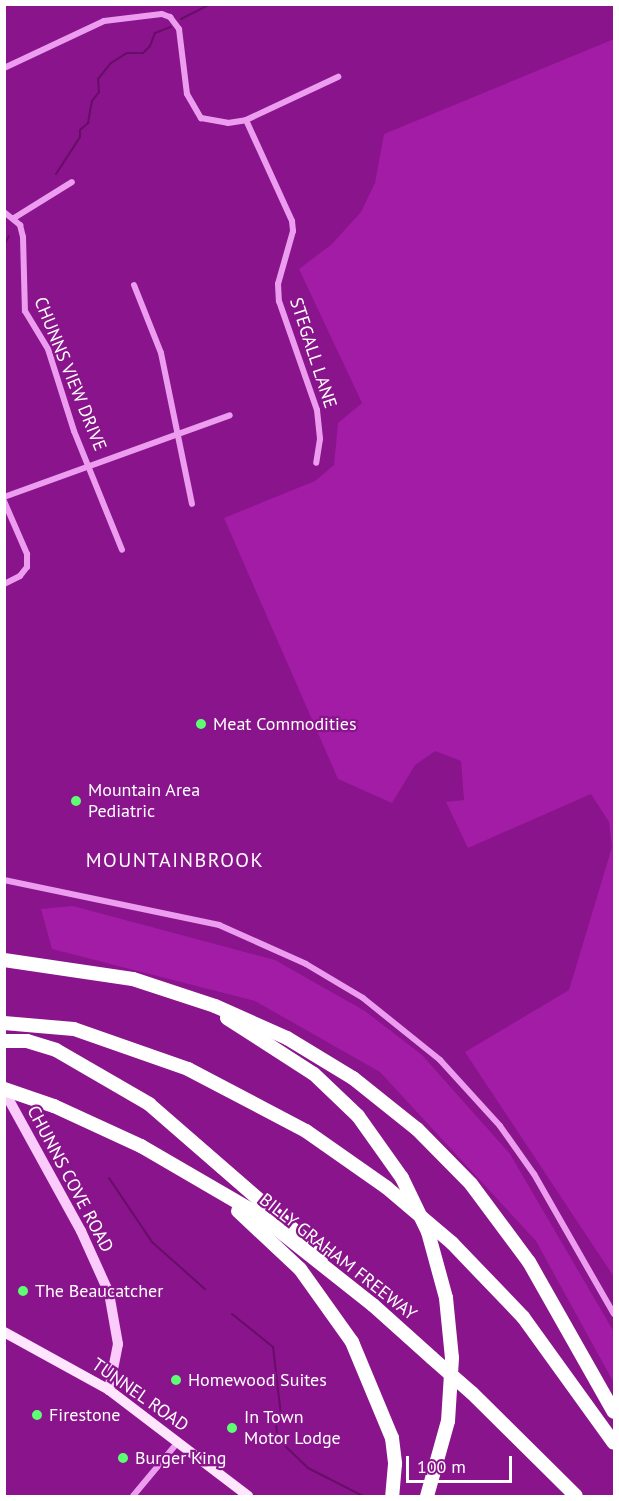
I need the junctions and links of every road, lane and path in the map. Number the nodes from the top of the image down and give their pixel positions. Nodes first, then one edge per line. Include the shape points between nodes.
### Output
1 (4, 68) edge
2 (338, 77) dead end
3 (246, 120) junction
4 (72, 182) dead end
5 (4, 212) edge
6 (14, 218) junction
7 (134, 285) dead end
8 (230, 416) dead end
9 (180, 436) junction
10 (316, 463) dead end
11 (91, 466) junction
12 (4, 499) edge
13 (192, 504) dead end
14 (122, 550) dead end
15 (4, 584) edge
16 (4, 880) edge
17 (4, 960) edge
18 (168, 991) junction
19 (4, 1023) edge
20 (4, 1041) edge
21 (4, 1090) edge
22 (212, 1188) junction
23 (373, 1305) junction
24 (615, 1314) edge
25 (4, 1332) edge
26 (109, 1390) junction
27 (615, 1413) edge
28 (178, 1441) junction
29 (615, 1443) edge
30 (134, 1497) edge
31 (248, 1497) edge
32 (392, 1497) edge
33 (427, 1497) edge
34 (576, 1497) edge

1 - 3 street via 104,21 162,14 170,17 179,29 187,94 195,113 212,122
2 - 3 street
3 - 10 street, STEGALL LANE via 292,221 293,231 278,284 279,301 317,410 320,439
4 - 6 street
5 - 6 street
6 - 11 street, CHUNNS VIEW DRIVE via 23,237 25,311 48,349 74,431
7 - 9 street via 155,333
8 - 9 street
9 - 11 street
9 - 13 street
11 - 12 street
11 - 14 street, CHUNNS VIEW DRIVE
12 - 15 street via 27,554 27,567 20,576
16 - 24 street via 194,918 265,943 363,998 414,1037 464,1084 534,1174
17 - 18 highway via 93,972
18 - 27 highway via 251,1020 321,1057 395,1110 436,1146 471,1184 529,1263
18 - 33 highway via 253,1033 328,1086 374,1136 411,1195 438,1264 452,1334 448,1421
19 - 29 highway, bridge via 75,1029 188,1069 306,1131 386,1187 452,1243 523,1317
20 - 23 highway via 27,1041 56,1050 149,1104 363,1290
21 - 22 highway, BILLY GRAHAM FREEWAY via 54,1106 141,1146
21 - 26 main road, CHUNNS COVE ROAD via 81,1231 109,1293 118,1344
22 - 23 highway, BILLY GRAHAM FREEWAY via 258,1214
22 - 32 highway via 300,1269 352,1342 392,1438
23 - 34 highway, BILLY GRAHAM FREEWAY, bridge via 472,1393
25 - 26 main road, TUNNEL ROAD
26 - 28 main road, TUNNEL ROAD
28 - 30 street
28 - 31 main road, TUNNEL ROAD

